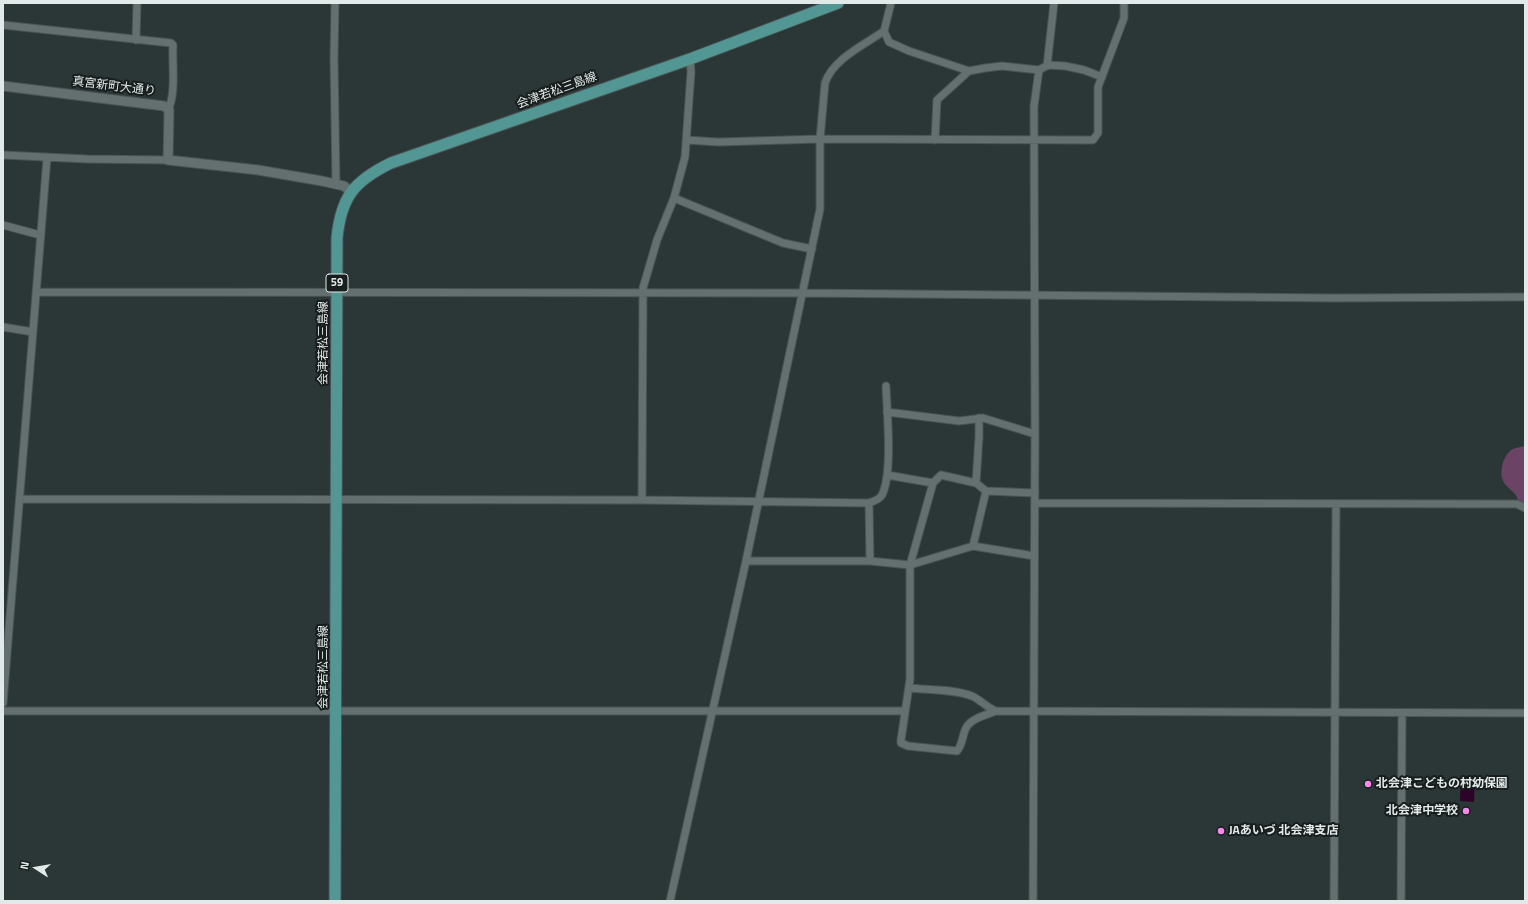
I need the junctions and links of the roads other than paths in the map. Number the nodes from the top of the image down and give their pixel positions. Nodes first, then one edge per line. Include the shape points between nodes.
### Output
1 (137, 3) edge
2 (335, 3) edge
3 (838, 3) edge
4 (891, 3) edge
5 (1054, 3) edge
6 (1124, 3) edge
7 (3, 25) edge
8 (884, 31) junction
9 (136, 40) junction
10 (690, 58) junction
11 (1047, 66) junction
12 (969, 70) junction
13 (1039, 70) junction
14 (1102, 77) junction
15 (3, 86) edge
16 (169, 108) junction
17 (820, 139) junction
18 (687, 140) junction
19 (935, 140) junction
20 (1035, 140) junction
21 (3, 156) edge
22 (47, 158) junction
23 (168, 160) junction
24 (336, 184) junction
25 (351, 192) junction
26 (674, 198) junction
27 (3, 225) edge
28 (40, 235) junction
29 (812, 249) junction
30 (337, 291) junction
31 (37, 292) junction
32 (803, 293) junction
33 (643, 294) junction
34 (1035, 294) junction
35 (1525, 297) edge
36 (3, 327) edge
37 (32, 332) junction
38 (886, 386) dead end
39 (887, 412) junction
40 (979, 418) junction
41 (1035, 434) junction
42 (887, 475) junction
43 (933, 483) junction
44 (976, 483) junction
45 (986, 491) junction
46 (1035, 493) junction
47 (20, 499) junction
48 (336, 499) junction
49 (642, 500) junction
50 (758, 502) junction
51 (869, 503) junction
52 (1035, 503) junction
53 (1336, 504) junction
54 (1525, 508) edge
55 (973, 546) junction
56 (1034, 556) junction
57 (746, 561) junction
58 (870, 561) junction
59 (910, 565) junction
60 (909, 688) junction
61 (3, 703) edge
62 (3, 711) edge
63 (337, 711) junction
64 (904, 711) junction
65 (996, 711) junction
66 (712, 712) junction
67 (1034, 712) junction
68 (1336, 713) junction
69 (1402, 713) junction
70 (1525, 714) edge
71 (336, 901) edge
72 (670, 901) edge
73 (1033, 901) edge
74 (1334, 901) edge
75 (1401, 901) edge

1 - 9 street
2 - 24 street
3 - 10 main road, 会津若松三島線 / 59
4 - 8 street
5 - 11 street
6 - 14 street via 1124,18
7 - 9 street
8 - 12 street via 889,42
8 - 17 street via 849,55 828,75 822,101
9 - 16 street via 171,42 173,45
10 - 18 street
10 - 25 main road, 会津若松三島線 / 59 via 391,163 372,173
11 - 13 street
11 - 14 street via 1065,66
12 - 13 street via 1002,66
12 - 19 street via 936,100
13 - 20 street via 1034,106
14 - 20 street via 1098,87 1098,133 1093,140
15 - 16 street, 真宮新町大通り
16 - 23 street, 真宮新町大通り
17 - 18 street via 718,142
17 - 19 street
17 - 29 street via 820,209
18 - 26 street
19 - 20 street
20 - 34 street
21 - 22 street
22 - 23 street
22 - 28 street
23 - 24 street via 258,170
24 - 25 street via 347,187
25 - 30 main road, 会津若松三島線 / 59 via 338,226
26 - 29 street via 783,243
26 - 33 street via 657,240
27 - 28 street
28 - 31 street
29 - 32 street
30 - 31 street
30 - 33 street
30 - 48 main road, 会津若松三島線 / 59
31 - 37 street
32 - 33 street
32 - 34 street
32 - 50 street
33 - 49 street
34 - 35 street via 1336,298
34 - 41 street
36 - 37 street
37 - 47 street
38 - 39 street
39 - 40 street via 959,421
39 - 42 street
40 - 41 street
40 - 44 street
41 - 46 street
42 - 43 street
42 - 51 street via 881,495 876,501
43 - 44 street via 941,475
43 - 59 street
44 - 45 street
45 - 46 street
45 - 55 street
46 - 52 street
47 - 48 street
47 - 61 street
48 - 49 street
48 - 63 main road, 会津若松三島線 / 59
49 - 50 street
50 - 51 street
50 - 57 street
51 - 58 street
52 - 53 street
52 - 56 street
53 - 54 street via 1517,504
53 - 68 street
55 - 56 street
55 - 59 street
56 - 67 street
57 - 58 street
57 - 66 street
58 - 59 street
59 - 60 street
60 - 64 street
60 - 65 street via 971,696
62 - 63 street
63 - 66 street
63 - 71 main road, 会津若松三島線 / 59
64 - 65 street via 901,743 957,751 970,723
64 - 66 street
65 - 67 street
66 - 72 street
67 - 68 street
67 - 73 street
68 - 69 street
68 - 74 street
69 - 70 street
69 - 75 street

